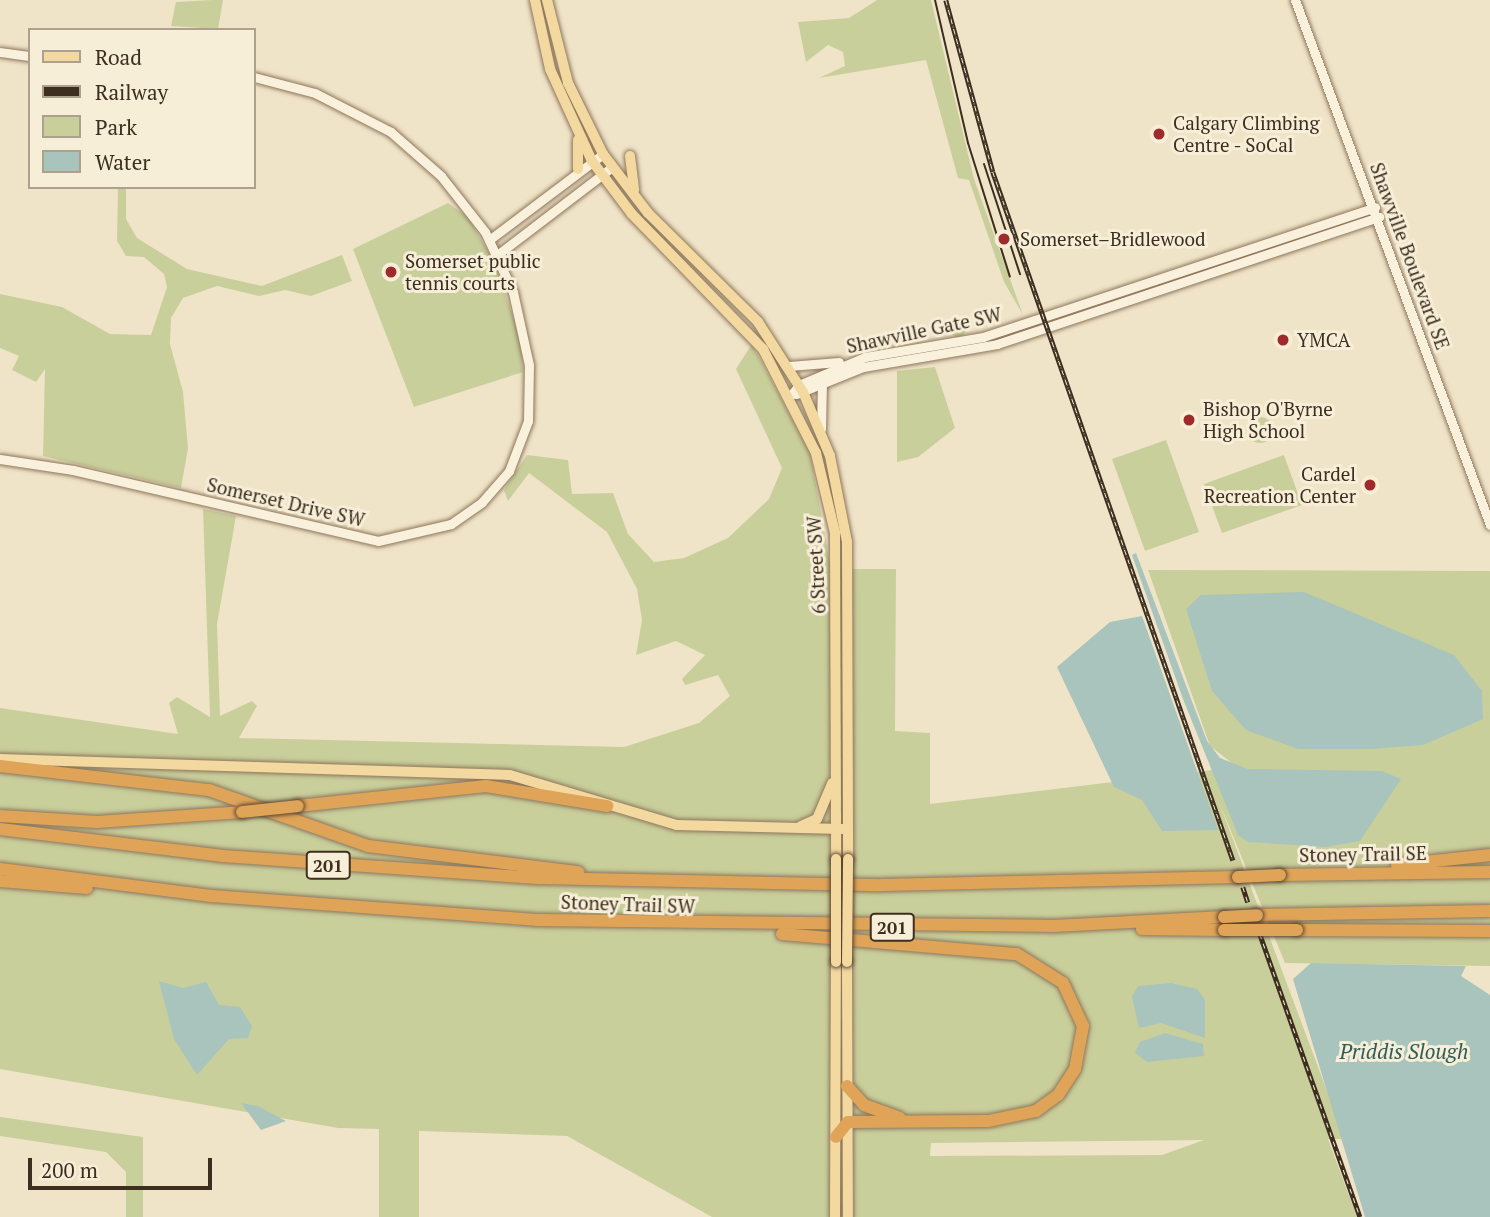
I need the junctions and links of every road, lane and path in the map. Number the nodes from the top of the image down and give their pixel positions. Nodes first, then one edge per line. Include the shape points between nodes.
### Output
1 (534, 0) edge
2 (547, 0) edge
3 (1295, 0) edge
4 (0, 52) edge
5 (28, 56) edge
6 (256, 78) edge
7 (577, 134) junction
8 (603, 154) junction
9 (630, 156) dead end
10 (592, 161) junction
11 (612, 167) junction
12 (578, 169) junction
13 (601, 174) junction
14 (639, 203) junction
15 (1377, 212) junction
16 (489, 240) junction
17 (497, 255) junction
18 (1044, 322) junction
19 (865, 357) junction
20 (789, 366) junction
21 (822, 383) junction
22 (801, 388) junction
23 (791, 395) junction
24 (821, 430) junction
25 (0, 459) edge
26 (1490, 525) edge
27 (0, 759) edge
28 (0, 766) edge
29 (835, 766) junction
30 (607, 806) junction
31 (0, 816) edge
32 (781, 828) junction
33 (0, 829) edge
34 (842, 829) junction
35 (1490, 855) edge
36 (0, 869) edge
37 (1490, 872) edge
38 (1313, 874) junction
39 (1238, 877) joint
40 (0, 881) edge
41 (658, 882) junction
42 (160, 891) junction
43 (1490, 911) edge
44 (1224, 923) junction
45 (729, 927) junction
46 (1490, 931) edge
47 (842, 962) junction
48 (847, 1086) junction
49 (848, 1122) junction
50 (924, 1122) junction
51 (836, 1138) junction
52 (835, 1217) edge
53 (848, 1217) edge

1 - 7 main road, 6 Street SW via 550,69
2 - 8 main road, 6 Street SW via 568,83
3 - 15 street, Shawville Boulevard SE
4 - 5 street
6 - 16 street, Somerset Drive SW via 316,93 391,132 441,176
7 - 10 main road, 6 Street SW
7 - 12 main road
8 - 10 street
8 - 11 main road, 6 Street SW
9 - 14 main road via 629,178
10 - 12 street
10 - 13 main road, 6 Street SW
11 - 13 street
11 - 14 main road, 6 Street SW
12 - 16 street
13 - 17 street
13 - 23 main road, 6 Street SW via 645,228 740,320
14 - 20 main road, 6 Street SW via 742,304
15 - 18 street
15 - 26 street, Shawville Boulevard SE
16 - 17 street, Somerset Drive SW
17 - 25 street, Somerset Drive SW via 525,339 528,421 516,458 497,487 470,513 436,531 398,540 355,538 73,470
18 - 19 street, Shawville Gate SW via 953,345
18 - 21 street, Shawville Gate SW via 963,353 863,367
19 - 20 street
19 - 22 street, Shawville Gate SW
20 - 22 main road, 6 Street SW
21 - 22 street, Shawville Gate SW
21 - 24 street
22 - 23 street, Shawville Gate SW
22 - 24 main road, 6 Street SW
23 - 29 main road, 6 Street SW via 817,453 835,533
24 - 34 main road, 6 Street SW via 847,542
27 - 30 main road via 510,775
28 - 41 highway via 224,793 390,851
29 - 32 main road via 817,819
29 - 34 main road, 6 Street SW
30 - 31 highway, bridge via 486,786 97,822
30 - 32 main road via 677,825
32 - 34 main road
33 - 41 highway, Stoney Trail SW / 201 via 361,868
34 - 47 main road, 6 Street SW, bridge
35 - 38 highway
36 - 42 highway, Stoney Trail SW / 201
37 - 38 highway, Stoney Trail SE / 201
38 - 39 highway, Stoney Trail SE / 201, bridge
39 - 41 highway, Stoney Trail SW / 201
40 - 42 highway
42 - 45 highway, Stoney Trail SW / 201 via 399,912
43 - 44 highway, bridge via 1257,915
44 - 45 highway, Stoney Trail SW / 201
44 - 46 highway, bridge via 1297,930
45 - 50 highway via 993,948 1036,962 1063,983 1078,1012 1083,1041 1058,1095 1017,1118
47 - 48 main road, 6 Street SW
47 - 51 main road, 6 Street SW
48 - 49 main road, 6 Street SW
48 - 50 highway via 864,1105
49 - 50 highway
49 - 51 highway
49 - 53 main road, 6 Street SW
51 - 52 main road, 6 Street SW

